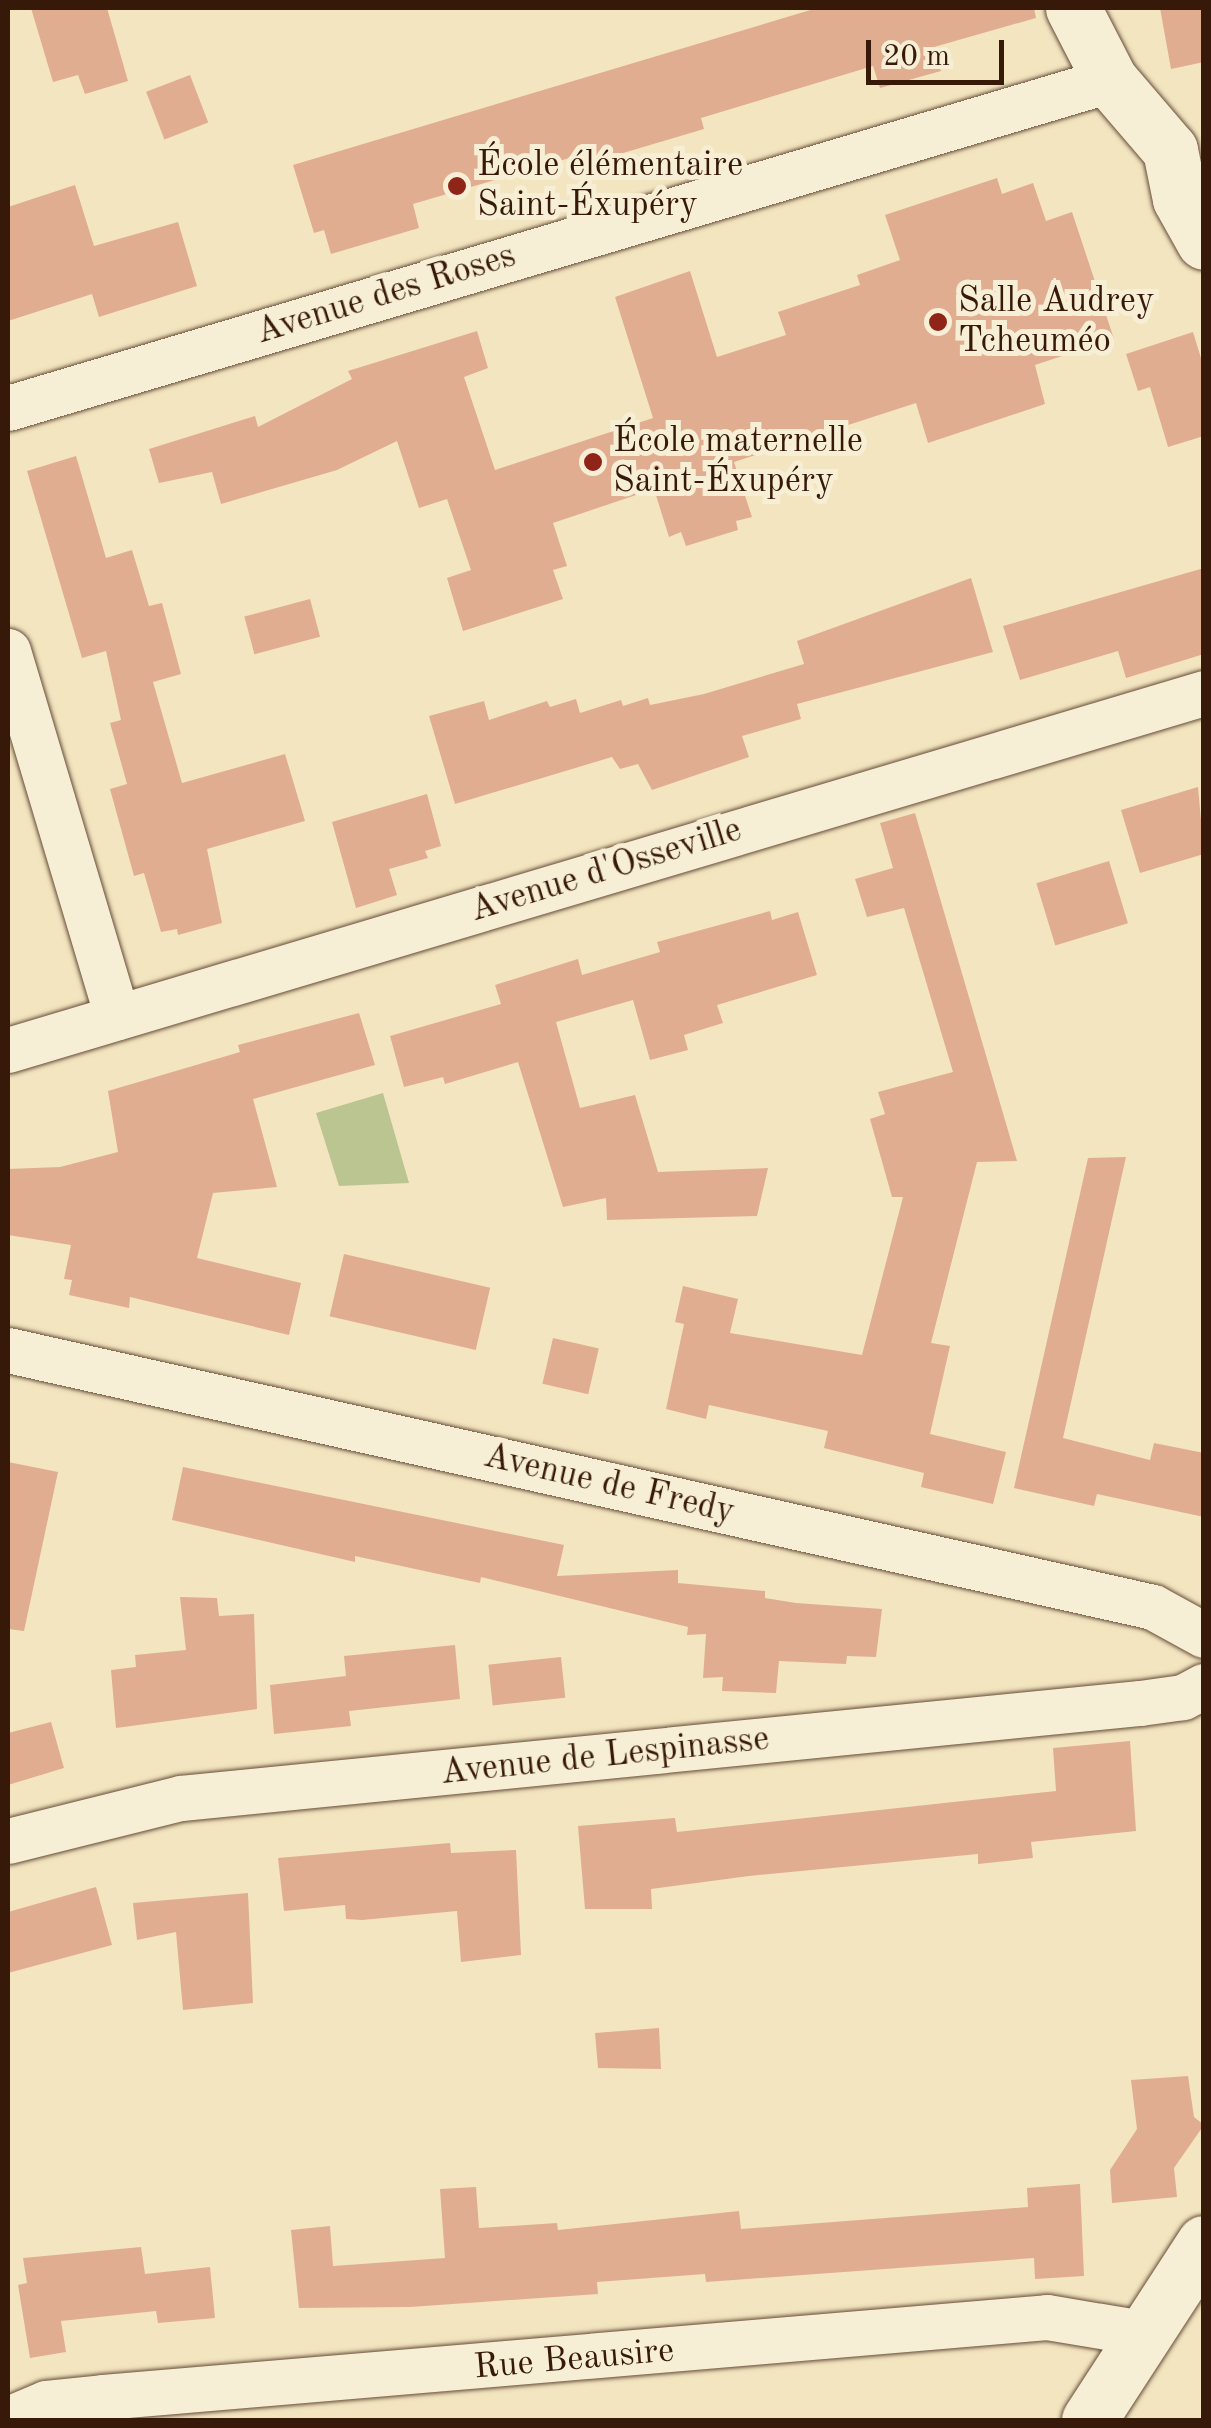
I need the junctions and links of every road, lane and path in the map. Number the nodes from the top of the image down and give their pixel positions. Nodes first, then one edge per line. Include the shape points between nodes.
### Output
1 (1033, 8) edge
2 (1073, 8) edge
3 (1094, 85) junction
4 (1192, 220) edge
5 (8, 408) edge
6 (8, 651) edge
7 (1204, 692) edge
8 (117, 1017) junction
9 (8, 1050) edge
10 (8, 1350) edge
11 (1204, 1635) edge
12 (1204, 1686) edge
13 (8, 1841) edge
14 (1204, 2243) edge
15 (1143, 2333) junction
16 (8, 2419) edge
17 (1089, 2420) edge

1 - 3 main road
2 - 3 main road
3 - 4 main road
3 - 5 street, Avenue des Roses
6 - 8 street
7 - 8 street, Avenue d'Osseville
8 - 9 street, Avenue d'Osseville
10 - 11 street, Avenue de Fredy via 1154,1607
12 - 13 street, Avenue de Lespinasse via 1183,1697 1140,1703 181,1798
14 - 15 main road
15 - 16 street, Rue Beausire via 1047,2317 103,2396 46,2403
15 - 17 main road

